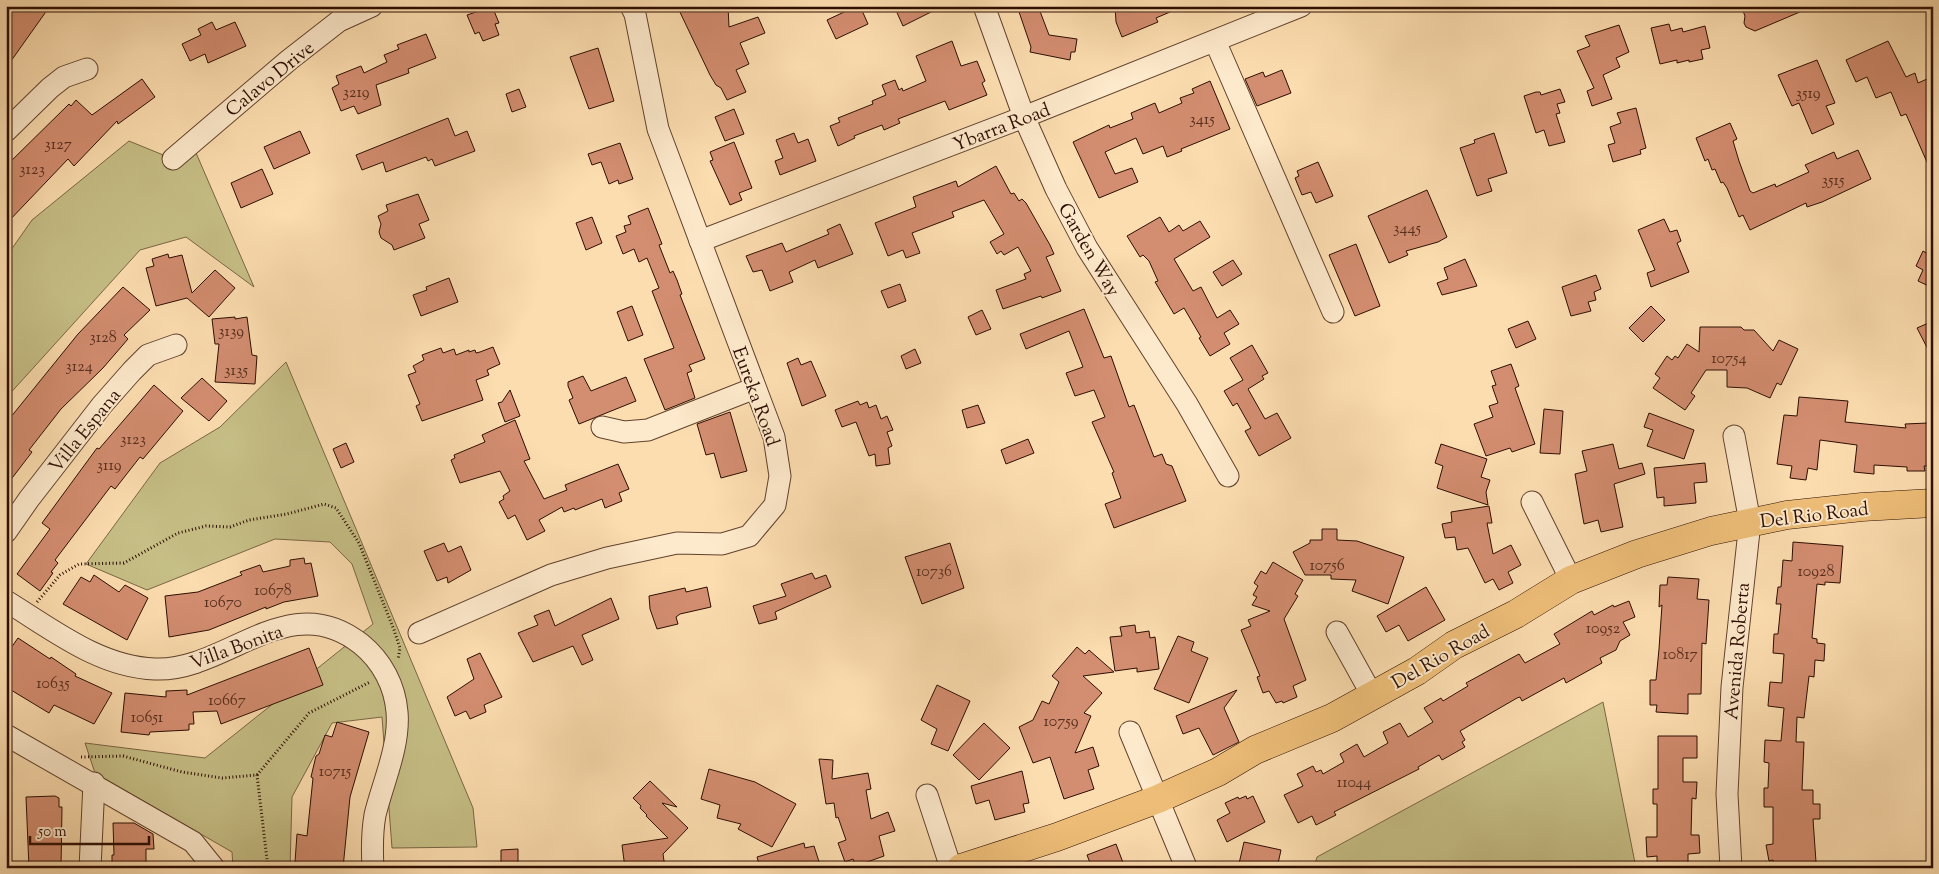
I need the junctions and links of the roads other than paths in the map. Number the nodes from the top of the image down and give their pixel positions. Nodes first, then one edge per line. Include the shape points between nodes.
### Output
1 (372, 6) edge
2 (631, 6) edge
3 (984, 6) edge
4 (1301, 6) edge
5 (1216, 41) junction
6 (87, 69) dead end
7 (1024, 117) junction
8 (6, 131) edge
9 (173, 159) dead end
10 (700, 240) junction
11 (1333, 312) dead end
12 (176, 345) dead end
13 (755, 388) junction
14 (602, 427) dead end
15 (1734, 436) dead end
16 (1228, 476) dead end
17 (1532, 502) dead end
18 (1933, 503) edge
19 (1750, 522) junction
20 (6, 532) edge
21 (1571, 580) junction
22 (6, 600) edge
23 (1337, 632) dead end
24 (420, 633) dead end
25 (1372, 695) junction
26 (1130, 732) dead end
27 (6, 735) edge
28 (94, 783) junction
29 (927, 795) dead end
30 (1158, 799) junction
31 (1186, 867) edge
32 (90, 868) edge
33 (214, 868) edge
34 (373, 868) edge
35 (951, 868) edge
36 (961, 868) edge
37 (1731, 868) edge

1 - 9 street, Calavo Drive via 339,22 289,60
2 - 10 street, Eureka Road via 658,129
3 - 7 street, Garden Way
4 - 5 street, Ybarra Road
5 - 7 street, Ybarra Road
5 - 11 street
6 - 8 street via 64,77
7 - 10 street, Ybarra Road
7 - 16 street, Garden Way via 1056,190 1087,248 1187,404
10 - 13 street, Eureka Road
12 - 20 street, Villa Espana via 148,355 138,366 93,416
13 - 14 street via 648,430 624,432
13 - 24 street, Eureka Road via 774,437 780,476 776,505 749,536 722,544 677,543 607,558 551,575
15 - 19 street, Avenida Roberta
17 - 21 street
18 - 19 main road, Del Rio Road via 1824,510
19 - 21 main road, Del Rio Road via 1674,542
19 - 37 street, Avenida Roberta via 1731,705 1727,794
21 - 25 main road, Del Rio Road
22 - 34 street, Villa Bonita via 89,652 132,668 158,669 183,665 277,628 303,624 344,633 367,649 385,671 396,699 397,728 375,817
23 - 25 street
25 - 30 main road, Del Rio Road via 1332,718 1255,750 1218,772
26 - 30 street
27 - 28 street
28 - 32 street
28 - 33 street via 193,842
29 - 35 street
30 - 31 street
30 - 36 main road, Del Rio Road

